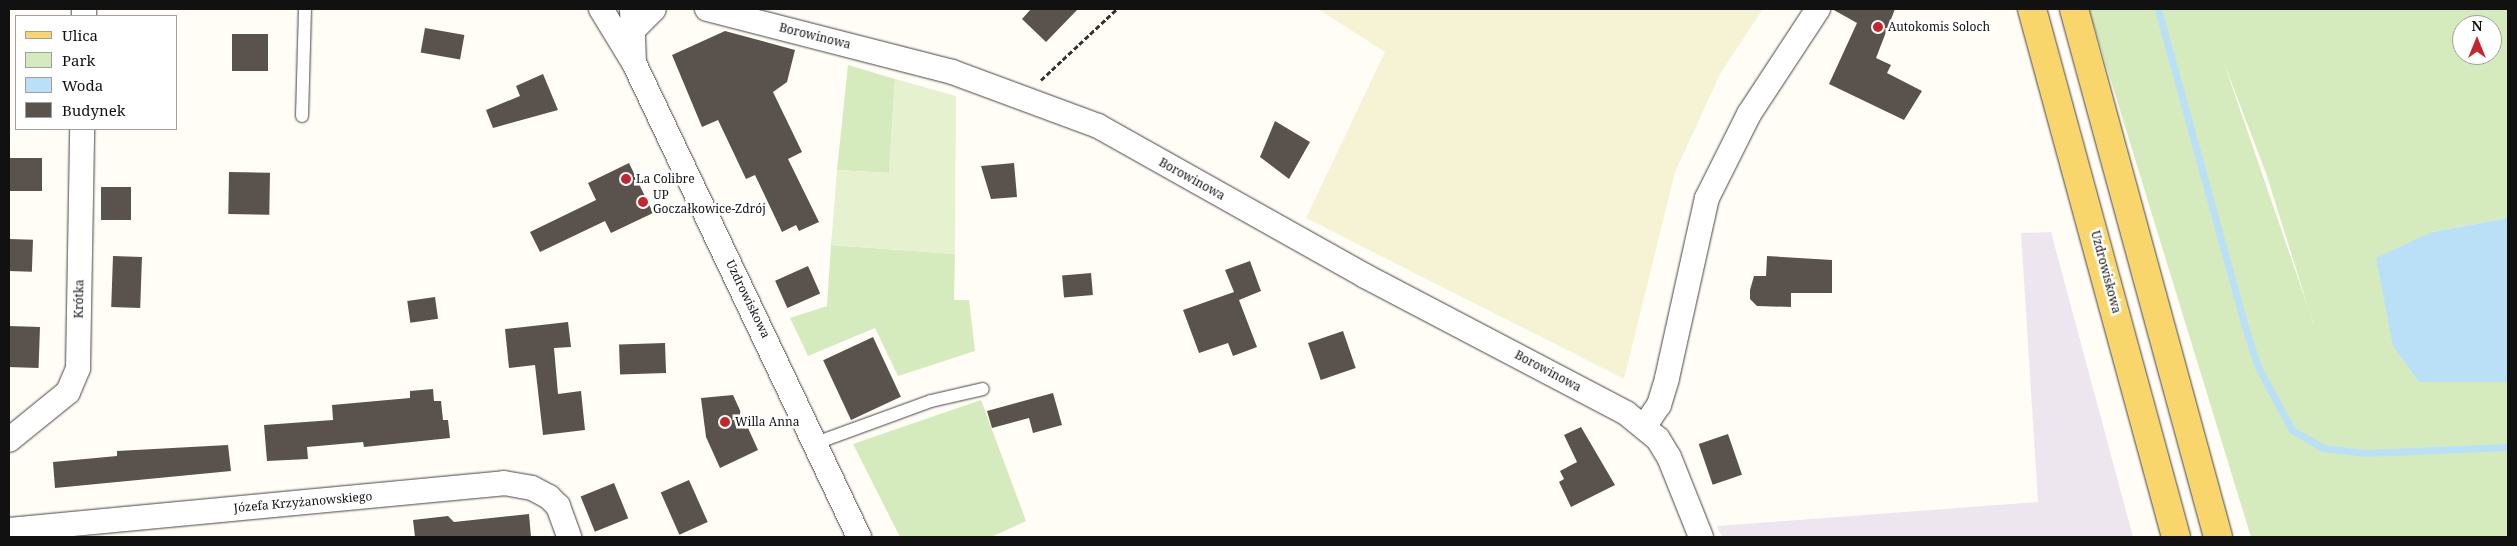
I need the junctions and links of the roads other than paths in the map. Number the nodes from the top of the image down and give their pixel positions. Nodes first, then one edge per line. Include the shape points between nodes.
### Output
1 (305, 9) edge
2 (601, 9) edge
3 (654, 9) edge
4 (707, 9) edge
5 (1818, 9) edge
6 (2032, 9) edge
7 (2074, 9) edge
8 (634, 18) edge
9 (634, 62) junction
10 (302, 116) dead end
11 (82, 130) edge
12 (983, 389) dead end
13 (1644, 427) junction
14 (9, 440) edge
15 (816, 443) junction
16 (9, 530) edge
17 (569, 537) edge
18 (859, 537) edge
19 (1701, 537) edge
20 (2176, 537) edge
21 (2218, 537) edge

1 - 10 lane
2 - 9 street, Uzdrowiskowa
3 - 8 street, Uzdrowiskowa
4 - 13 street, Borowinowa via 915,61 1031,98 1098,126 1365,276 1599,397
5 - 13 street via 1749,114 1707,198 1667,378 1659,405
6 - 20 main road, Uzdrowiskowa
7 - 21 main road
8 - 9 street, Uzdrowiskowa
9 - 15 street, Uzdrowiskowa
11 - 14 street, Krótka via 78,368 68,392
12 - 15 lane via 931,401
13 - 19 street, Borowinowa via 1669,457
15 - 18 street, Uzdrowiskowa
16 - 17 street, Józefa Krzyżanowskiego via 504,482 532,488 549,497 558,506

